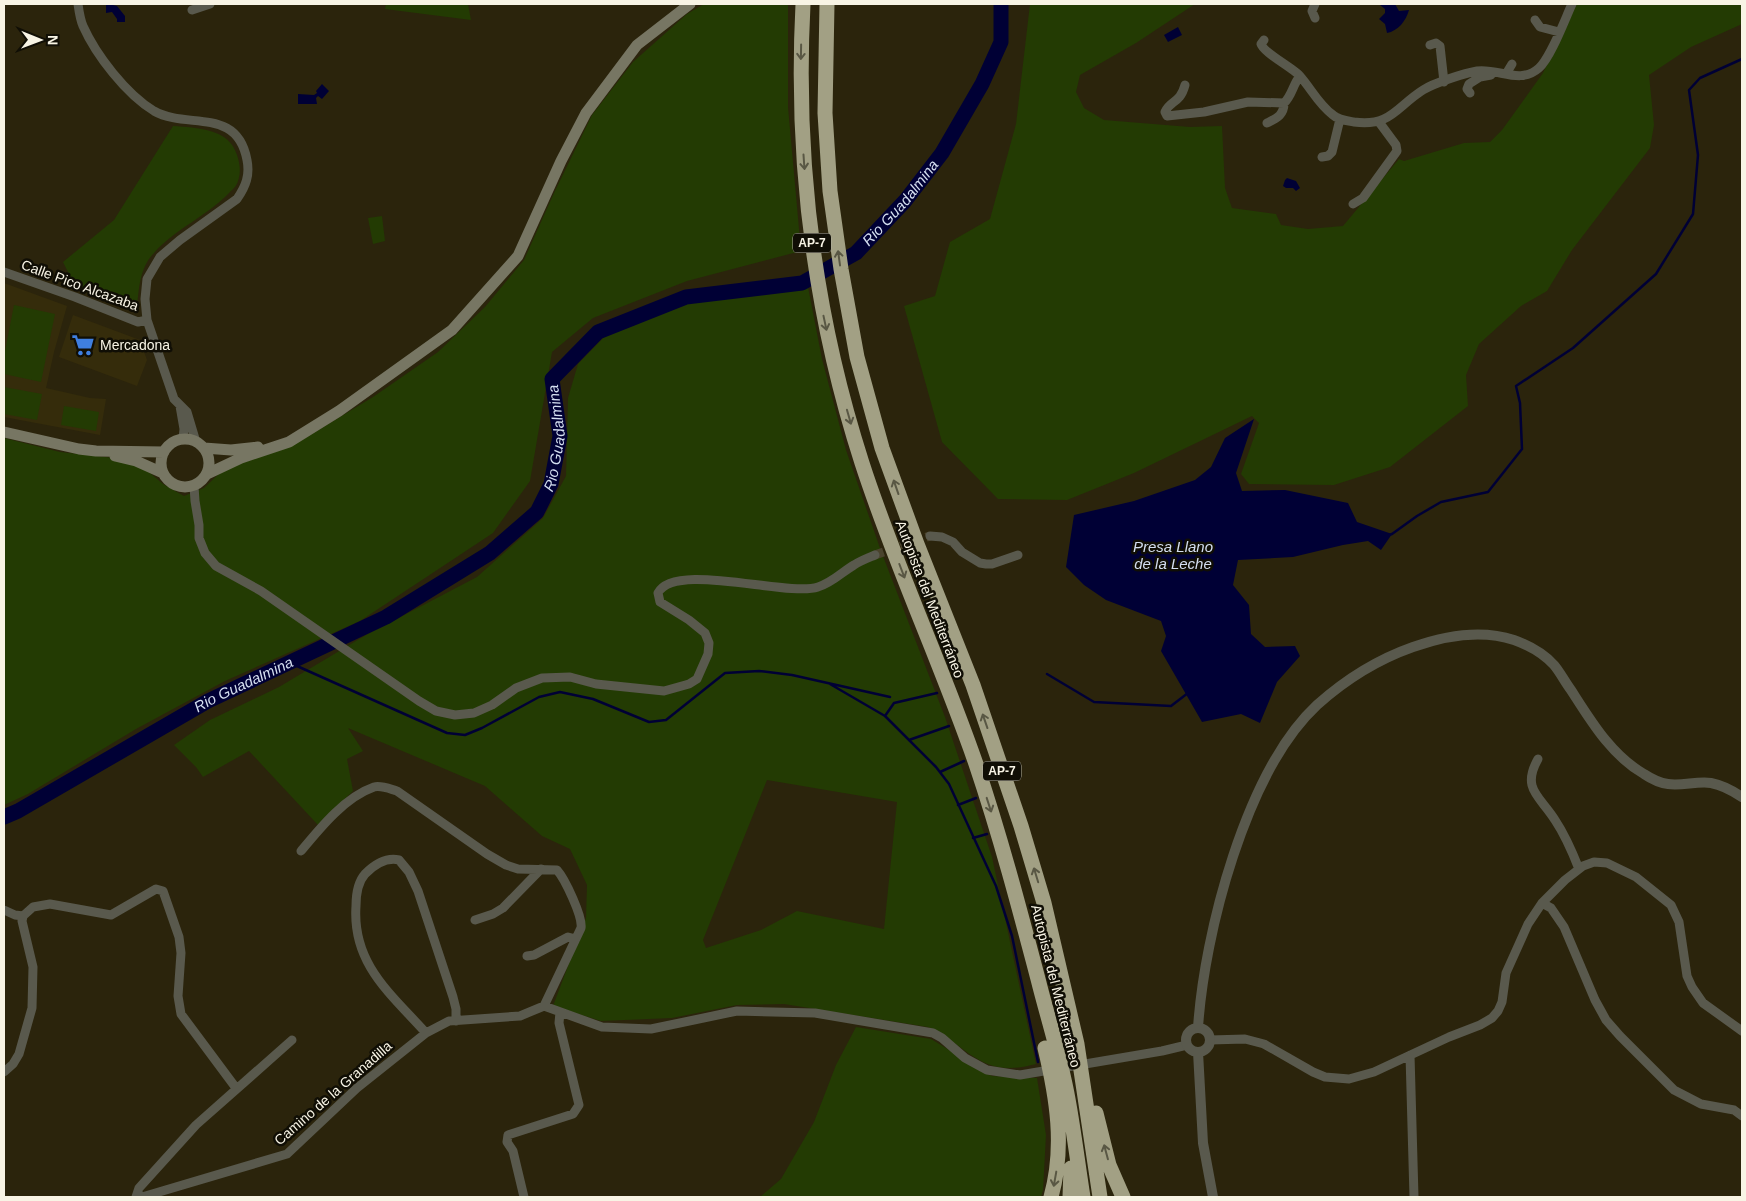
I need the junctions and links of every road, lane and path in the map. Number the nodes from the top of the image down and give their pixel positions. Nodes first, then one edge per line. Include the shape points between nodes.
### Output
1 (78, 4) edge
2 (210, 4) edge
3 (690, 4) edge
4 (803, 4) edge
5 (827, 4) edge
6 (1315, 4) edge
7 (1572, 4) edge
8 (192, 10) dead end
9 (1315, 18) dead end
10 (1534, 20) dead end
11 (1559, 32) junction
12 (1264, 40) dead end
13 (1430, 45) dead end
14 (1512, 64) dead end
15 (1501, 73) junction
16 (1300, 76) junction
17 (1444, 82) junction
18 (1185, 85) dead end
19 (1470, 93) dead end
20 (1284, 103) junction
21 (1340, 119) junction
22 (1379, 122) junction
23 (1267, 123) dead end
24 (1322, 157) dead end
25 (1352, 204) dead end
26 (4, 272) edge
27 (147, 320) junction
28 (180, 406) junction
29 (310, 429) junction
30 (4, 432) edge
31 (183, 439) junction
32 (200, 445) junction
33 (96, 451) junction
34 (164, 452) junction
35 (163, 473) junction
36 (207, 474) junction
37 (194, 486) junction
38 (930, 536) tunnel mouth
39 (875, 555) tunnel mouth
40 (1018, 556) dead end
41 (1538, 758) dead end
42 (1742, 797) edge
43 (301, 851) dead end
44 (541, 869) junction
45 (1579, 869) junction
46 (1015, 890) junction
47 (1542, 903) junction
48 (4, 910) edge
49 (23, 916) junction
50 (475, 920) dead end
51 (576, 938) junction
52 (527, 956) dead end
53 (544, 1006) junction
54 (560, 1012) junction
55 (456, 1021) junction
56 (1198, 1028) junction
57 (1742, 1031) edge
58 (426, 1033) junction
59 (292, 1040) dead end
60 (1210, 1040) junction
61 (1054, 1043) junction
62 (1077, 1044) junction
63 (1187, 1045) junction
64 (1198, 1052) junction
65 (1410, 1055) junction
66 (4, 1072) edge
67 (236, 1088) junction
68 (1742, 1116) edge
69 (136, 1197) edge
70 (142, 1197) edge
71 (524, 1197) edge
72 (1051, 1197) edge
73 (1070, 1197) edge
74 (1083, 1197) edge
75 (1100, 1197) edge
76 (1123, 1197) edge
77 (1213, 1197) edge
78 (1414, 1197) edge

1 - 27 street via 87,34 104,62 128,89 163,115 228,128 240,139 245,152 247,180 237,199 180,240 154,266 147,279
2 - 8 street
3 - 29 main road via 636,45 586,113 518,256 452,330
4 -> 46 highway, Autopista del Mediterráneo / AP-7 via 801,113 808,212 836,370 864,470 976,764
62 -> 5 highway, Autopista del Mediterráneo / AP-7 via 1044,903 1021,826 973,685 898,494 857,358 833,211 825,112
6 - 9 street via 1312,11
7 - 11 street
10 - 11 street via 1540,27
11 - 15 street via 1540,67 1527,75
12 - 16 street via 1261,44 1264,50
13 - 17 street via 1438,43 1443,51
14 - 15 street
15 - 17 street via 1478,71
15 - 19 street via 1469,84
16 - 20 street
16 - 21 street via 1323,107
17 - 22 street via 1424,89 1410,105
18 - 20 street via 1179,99 1166,109 1167,116 1248,102
20 - 23 street via 1281,115
21 - 22 street via 1366,124
21 - 24 street via 1332,152
22 - 25 street via 1397,150 1363,198
26 - 27 street, Calle Pico Alcazaba via 138,322
27 - 28 street via 171,394
28 - 31 street
28 - 32 street via 187,412
29 - 32 main road via 256,448 231,450
29 - 36 main road via 289,442 241,458
30 - 33 main road
31 - 32 main road
31 - 34 main road via 175,441
32 - 36 main road via 209,461
33 - 34 main road
33 - 35 main road via 136,461
34 - 35 main road
35 - 37 main road via 180,487
36 - 37 main road
37 - 39 street via 199,538 204,553 216,566 261,591 419,701 436,711 455,715 474,712 516,688 542,678 570,677 596,684 664,691 689,684 697,679 708,654 709,642 705,633 660,602 660,588 673,582 693,580 817,588
38 - 40 street via 953,542 980,563 992,564
41 - 45 street via 1530,776 1534,792 1569,842
42 - 56 street via 1732,790 1711,784 1668,784 1645,775 1622,760 1554,665 1537,651 1514,640 1480,633 1432,640 1386,657 1351,678 1316,706 1277,757 1228,870 1204,975
43 - 44 street via 327,820 353,797 374,787 382,787 397,791 506,865 518,869
44 - 50 street via 503,908
44 - 51 street via 557,870 571,892 582,922
45 - 47 street
45 - 57 street via 1594,862 1607,862 1636,877 1671,905 1679,922 1687,976 1692,987 1703,1003
46 - 61 highway, Autopista del Mediterráneo / AP-7
46 -> 72 highway via 1025,964 1053,1081 1059,1125 1058,1161
47 - 65 street via 1528,924 1506,973 1502,1002 1492,1018
47 - 68 street via 1551,908 1564,928 1595,1000 1620,1036 1674,1090 1701,1104 1734,1110
48 - 49 street
49 - 66 street via 33,967 32,1008 19,1054
49 - 67 street via 33,907 50,904 111,915 156,889 163,891 179,937 178,996 181,1014
51 - 52 street via 568,937
51 - 53 street
53 - 54 street
53 - 55 street, Camino de la Granadilla via 520,1016
54 - 63 street via 602,1027 651,1029 737,1011 816,1014 933,1033 965,1058 987,1070 1020,1075
54 - 71 street via 559,1023 579,1105 573,1114 508,1135 507,1142 513,1151
55 - 58 street, Camino de la Granadilla
55 - 58 street via 453,997 410,872 398,860 386,859 364,875 359,883 356,930 374,976
56 - 60 street via 1207,1031
56 - 63 street via 1187,1036
58 - 70 street, Camino de la Granadilla via 356,1088 286,1154
59 - 67 street
60 - 64 street via 1207,1048
60 - 65 street via 1245,1039 1264,1044 1313,1072 1335,1078 1360,1077
61 - 73 highway via 1070,1156
61 - 74 highway, Autopista del Mediterráneo / AP-7 via 1068,1097
62 - 75 highway, Autopista del Mediterráneo / AP-7
76 -> 62 highway via 1109,1165
63 - 64 street
64 - 77 street via 1203,1143
65 - 78 street
67 - 69 street via 196,1125 139,1188

